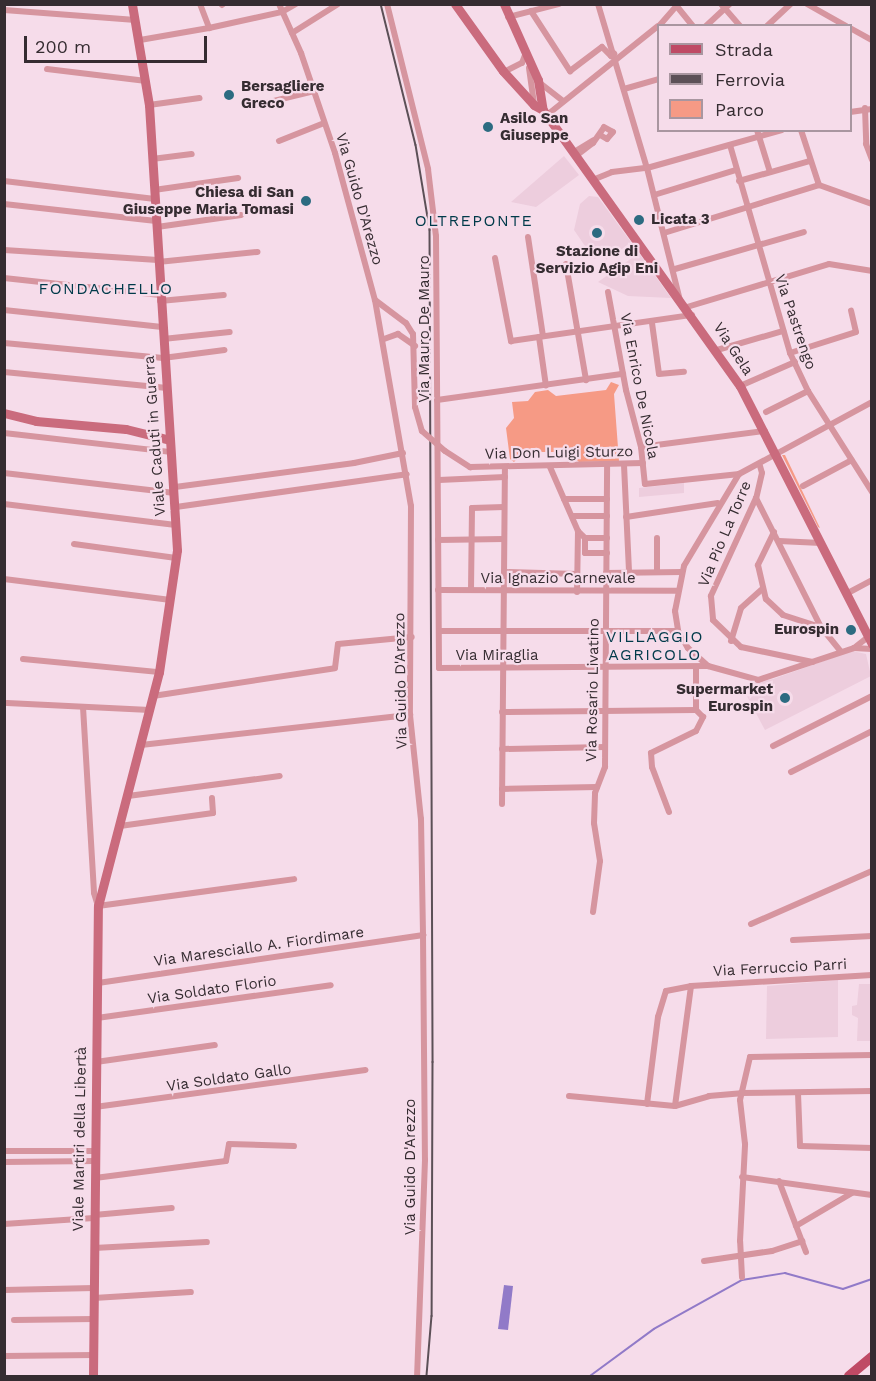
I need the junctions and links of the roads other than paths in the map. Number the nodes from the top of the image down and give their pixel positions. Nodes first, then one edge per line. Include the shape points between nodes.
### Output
1 (132, 4) edge
2 (200, 4) edge
3 (279, 4) edge
4 (296, 4) edge
5 (338, 4) edge
6 (387, 4) edge
7 (455, 4) edge
8 (504, 4) edge
9 (559, 4) edge
10 (598, 4) edge
11 (791, 4) edge
12 (807, 4) edge
13 (676, 5) edge
14 (725, 6) edge
15 (4, 10) edge
16 (531, 11) junction
17 (282, 12) junction
18 (508, 17) junction
19 (135, 20) junction
20 (661, 24) edge
21 (691, 24) edge
22 (708, 24) edge
23 (738, 24) edge
24 (769, 24) edge
25 (842, 24) edge
26 (657, 27) edge
27 (209, 28) junction
28 (852, 29) edge
29 (292, 33) junction
30 (140, 40) junction
31 (872, 40) edge
32 (615, 57) junction
33 (526, 59) junction
34 (47, 69) dead end
35 (503, 72) junction
36 (657, 79) edge
37 (538, 80) junction
38 (146, 81) junction
39 (624, 89) junction
40 (314, 91) junction
41 (200, 98) dead end
42 (562, 101) junction
43 (149, 105) junction
44 (253, 106) dead end
45 (868, 108) edge
46 (541, 110) junction
47 (852, 112) edge
48 (324, 123) junction
49 (802, 132) edge
50 (758, 134) edge
51 (600, 135) dead end
52 (279, 141) dead end
53 (730, 146) junction
54 (192, 153) dead end
55 (575, 154) junction
56 (152, 159) junction
57 (872, 160) edge
58 (810, 161) junction
59 (647, 168) junction
60 (736, 170) junction
61 (770, 172) junction
62 (238, 178) dead end
63 (595, 179) junction
64 (4, 180) edge
65 (740, 181) junction
66 (819, 185) junction
67 (154, 195) junction
68 (654, 195) junction
69 (4, 204) edge
70 (872, 204) edge
71 (747, 208) junction
72 (241, 214) dead end
73 (156, 224) junction
74 (804, 232) dead end
75 (664, 233) junction
76 (528, 237) dead end
77 (757, 246) junction
78 (4, 250) edge
79 (258, 252) dead end
80 (495, 258) dead end
81 (158, 261) junction
82 (566, 264) dead end
83 (675, 270) junction
84 (872, 271) edge
85 (4, 278) edge
86 (768, 282) junction
87 (609, 292) dead end
88 (224, 296) dead end
89 (160, 298) junction
90 (375, 300) junction
91 (687, 307) junction
92 (4, 310) edge
93 (851, 311) dead end
94 (651, 323) junction
95 (162, 327) junction
96 (616, 328) junction
97 (783, 331) junction
98 (230, 332) dead end
99 (577, 332) junction
100 (541, 337) junction
101 (163, 339) junction
102 (384, 339) junction
103 (4, 343) edge
104 (415, 347) junction
105 (224, 350) dead end
106 (717, 350) junction
107 (790, 353) junction
108 (163, 358) junction
109 (795, 362) junction
110 (4, 372) edge
111 (684, 372) dead end
112 (623, 374) junction
113 (586, 380) junction
114 (546, 386) junction
115 (740, 387) junction
116 (167, 388) junction
117 (808, 391) junction
118 (437, 400) junction
119 (872, 402) edge
120 (765, 412) dead end
121 (4, 413) edge
122 (831, 425) junction
123 (765, 431) junction
124 (4, 433) edge
125 (170, 440) junction
126 (641, 447) junction
127 (172, 452) junction
128 (403, 453) junction
129 (777, 455) junction
130 (852, 460) junction
131 (643, 463) junction
132 (624, 465) junction
133 (760, 465) junction
134 (607, 466) junction
135 (504, 467) junction
136 (550, 467) junction
137 (4, 473) edge
138 (407, 474) junction
139 (739, 474) junction
140 (505, 477) junction
141 (439, 480) junction
142 (803, 486) dead end
143 (175, 490) junction
144 (872, 492) edge
145 (756, 498) junction
146 (564, 499) junction
147 (607, 499) junction
148 (718, 503) junction
149 (4, 504) edge
150 (176, 507) junction
151 (504, 507) junction
152 (572, 516) junction
153 (608, 516) junction
154 (626, 517) junction
155 (176, 525) junction
156 (578, 531) junction
157 (774, 532) junction
158 (585, 538) junction
159 (607, 538) junction
160 (657, 538) dead end
161 (504, 539) junction
162 (438, 540) junction
163 (471, 540) junction
164 (779, 542) junction
165 (821, 543) junction
166 (74, 544) dead end
167 (607, 553) junction
168 (176, 558) junction
169 (504, 572) junction
170 (629, 572) junction
171 (657, 572) junction
172 (682, 572) junction
173 (606, 573) junction
174 (577, 574) junction
175 (4, 579) edge
176 (872, 580) edge
177 (438, 590) junction
178 (471, 590) junction
179 (761, 590) junction
180 (504, 591) junction
181 (677, 591) junction
182 (576, 592) junction
183 (605, 592) junction
184 (846, 594) junction
185 (172, 600) junction
186 (732, 625) junction
187 (717, 626) junction
188 (821, 627) junction
189 (439, 631) junction
190 (502, 631) junction
191 (605, 631) junction
192 (678, 632) junction
193 (412, 637) junction
194 (870, 638) edge
195 (731, 641) junction
196 (854, 648) junction
197 (841, 652) junction
198 (23, 658) dead end
199 (813, 662) junction
200 (708, 666) junction
201 (696, 667) junction
202 (502, 668) junction
203 (605, 668) junction
204 (159, 672) junction
205 (153, 696) junction
206 (872, 696) edge
207 (7, 703) dead end
208 (83, 707) junction
209 (150, 710) junction
210 (696, 710) junction
211 (605, 711) junction
212 (502, 712) junction
213 (410, 715) junction
214 (872, 731) edge
215 (141, 746) junction
216 (773, 746) dead end
217 (605, 747) junction
218 (502, 749) junction
219 (791, 772) dead end
220 (280, 776) dead end
221 (597, 787) junction
222 (502, 789) junction
223 (128, 796) junction
224 (212, 798) dead end
225 (502, 804) dead end
226 (669, 812) dead end
227 (120, 826) junction
228 (872, 871) edge
229 (294, 879) dead end
230 (98, 906) junction
231 (593, 912) dead end
232 (751, 924) dead end
233 (423, 935) junction
234 (872, 936) edge
235 (793, 940) dead end
236 (872, 975) edge
237 (98, 982) junction
238 (331, 985) dead end
239 (691, 986) junction
240 (97, 1018) junction
241 (215, 1045) dead end
242 (872, 1055) edge
243 (96, 1062) junction
244 (365, 1070) dead end
245 (872, 1091) edge
246 (741, 1093) junction
247 (798, 1093) junction
248 (569, 1096) dead end
249 (647, 1104) junction
250 (675, 1106) junction
251 (95, 1107) junction
252 (294, 1146) dead end
253 (872, 1148) edge
254 (4, 1151) edge
255 (96, 1156) junction
256 (4, 1162) edge
257 (742, 1177) junction
258 (95, 1179) junction
259 (779, 1181) junction
260 (852, 1193) junction
261 (872, 1196) edge
262 (172, 1208) dead end
263 (94, 1217) junction
264 (4, 1224) edge
265 (796, 1226) junction
266 (802, 1241) junction
267 (207, 1242) dead end
268 (94, 1248) junction
269 (806, 1252) dead end
270 (740, 1254) junction
271 (704, 1261) dead end
272 (742, 1277) dead end
273 (4, 1290) edge
274 (191, 1292) dead end
275 (94, 1293) junction
276 (94, 1319) junction
277 (14, 1320) dead end
278 (94, 1355) junction
279 (4, 1356) edge
280 (870, 1358) edge
281 (93, 1375) edge
282 (417, 1377) edge
283 (849, 1377) edge

1 - 19 street, Viale Caduti in Guerra
2 - 27 street
3 - 17 street, Via Guido D'Arezzo
4 - 17 street
5 - 29 street
6 - 118 street, Via Mauro De Mauro via 432,194 438,289
7 - 35 street, Via Gela
8 - 18 street
9 - 16 street
10 - 32 street
11 - 24 street
12 - 25 street
13 - 20 street
13 - 21 street
14 - 22 street
14 - 23 street
15 - 19 street
16 - 18 street
16 - 32 street via 570,71 602,47
17 - 27 street
17 - 29 street, Via Guido D'Arezzo
18 - 33 street
19 - 30 street, Viale Caduti in Guerra
26 - 32 street
27 - 30 street
28 - 31 street
29 - 40 street, Via Guido D'Arezzo
30 - 38 street, Viale Caduti in Guerra
32 - 39 street
32 - 42 street
33 - 35 street via 511,71
33 - 37 street
33 - 46 street
34 - 38 street
35 - 46 street, Via Gela
36 - 39 street
37 - 42 street
37 - 46 street
38 - 43 street, Viale Caduti in Guerra
39 - 59 street
40 - 44 street
40 - 48 street, Via Guido D'Arezzo
41 - 43 street
42 - 46 street via 550,102
43 - 56 street, Viale Caduti in Guerra
45 - 47 street
45 - 57 street via 866,144
46 - 55 street, Via Gela
48 - 52 street
48 - 90 street, Via Guido D'Arezzo
49 - 58 street
50 - 53 street
50 - 61 street
51 - 55 street
53 - 59 street
53 - 60 street, Via Pastrengo
54 - 56 street
55 - 63 street, Via Gela
56 - 67 street, Viale Caduti in Guerra
58 - 61 street
58 - 66 street
59 - 63 street via 612,172
59 - 68 street
60 - 65 street, Via Pastrengo
60 - 68 street
61 - 65 street
62 - 67 street
63 - 91 street, Via Gela
64 - 67 street
65 - 71 street, Via Pastrengo
66 - 70 street
66 - 71 street
67 - 73 street, Viale Caduti in Guerra
68 - 75 street
69 - 73 street
71 - 75 street
71 - 77 street, Via Pastrengo
72 - 73 street
73 - 81 street, Viale Caduti in Guerra
74 - 77 street
75 - 83 street
76 - 100 street
77 - 83 street
77 - 86 street, Via Pastrengo
78 - 81 street
79 - 81 street
80 - 100 street via 511,341
81 - 89 street, Viale Caduti in Guerra
82 - 99 street
83 - 91 street
84 - 86 street via 829,264
85 - 89 street
86 - 91 street
86 - 97 street, Via Pastrengo
87 - 96 street, Via Enrico De Nicola
88 - 89 street
89 - 95 street, Viale Caduti in Guerra
90 - 102 street, Via Guido D'Arezzo
90 - 104 street via 406,323
91 - 94 street
91 - 106 street, Via Gela
92 - 95 street
93 - 107 street via 856,332
94 - 96 street
94 - 111 street via 659,374
95 - 101 street, Viale Caduti in Guerra
96 - 99 street
96 - 112 street, Via Enrico De Nicola
97 - 106 street
97 - 107 street, Via Pastrengo
98 - 101 street
99 - 100 street
99 - 113 street
100 - 114 street
101 - 108 street, Viale Caduti in Guerra
102 - 104 street via 398,334
102 - 128 street, Via Guido D'Arezzo
103 - 108 street
104 - 135 street, Via Don Luigi Sturzo, bridge via 415,407 422,431 470,467
105 - 108 street
106 - 115 street, Via Gela
107 - 109 street, Via Pastrengo
108 - 116 street, Viale Caduti in Guerra
109 - 115 street
109 - 117 street, Via Pastrengo
110 - 116 street
112 - 113 street
112 - 126 street, Via Enrico De Nicola
113 - 114 street
114 - 118 street
115 - 123 street, Via Gela
116 - 125 street, Viale Caduti in Guerra
117 - 120 street
117 - 122 street, Via Pastrengo
118 - 141 street, Via Mauro De Mauro
119 - 122 street
121 - 125 street via 36,421 126,429
122 - 129 street
122 - 130 street, Via Pastrengo
123 - 126 street, Via Don Luigi Sturzo
123 - 129 street, Via Gela
124 - 127 street
125 - 127 street, Viale Caduti in Guerra
126 - 131 street, Via Enrico De Nicola
127 - 143 street, Viale Caduti in Guerra
128 - 138 street, Via Guido D'Arezzo
128 - 143 street
129 - 133 street
129 - 165 street, Via Gela
130 - 142 street
130 - 144 street, Via Pastrengo
131 - 132 street, Via Don Luigi Sturzo
131 - 139 street, Via Enrico De Nicola via 645,484
132 - 134 street, Via Don Luigi Sturzo
132 - 154 street
133 - 139 street
133 - 145 street, Via Pio La Torre
134 - 136 street, Via Don Luigi Sturzo
134 - 147 street, Via Rosario Livatino
135 - 136 street, Via Don Luigi Sturzo
135 - 140 street
136 - 146 street
137 - 143 street
138 - 150 street
138 - 193 street, Via Guido D'Arezzo
139 - 148 street
140 - 141 street
140 - 151 street
141 - 162 street, Via Miraglia
143 - 150 street, Viale Caduti in Guerra
145 - 157 street
145 - 187 street, Via Pio La Torre via 711,596
146 - 147 street
146 - 152 street
147 - 153 street, Via Rosario Livatino
148 - 154 street
148 - 172 street
149 - 155 street
150 - 155 street, Viale Caduti in Guerra
151 - 161 street
151 - 163 street via 472,508
152 - 153 street
152 - 156 street
153 - 159 street, Via Rosario Livatino
154 - 170 street
155 - 168 street, Viale Caduti in Guerra
156 - 158 street
156 - 174 street
157 - 164 street
157 - 179 street via 759,560
158 - 159 street
158 - 167 street via 585,553
159 - 167 street, Via Rosario Livatino
160 - 171 street
161 - 163 street
161 - 169 street
162 - 163 street
162 - 177 street, Via Miraglia
163 - 178 street
164 - 165 street
164 - 188 street
165 - 184 street, Via Gela
166 - 168 street
167 - 173 street, Via Rosario Livatino
168 - 185 street, Viale Caduti in Guerra
169 - 174 street
169 - 180 street
170 - 171 street
170 - 173 street
171 - 172 street
172 - 181 street
173 - 183 street, Via Rosario Livatino
174 - 182 street
175 - 185 street
176 - 184 street
177 - 178 street, Via Ignazio Carnevale
177 - 189 street, Via Miraglia
178 - 180 street, Via Ignazio Carnevale
179 - 186 street via 745,602
179 - 188 street via 776,611
180 - 182 street, Via Ignazio Carnevale
180 - 190 street
181 - 183 street, Via Ignazio Carnevale
181 - 192 street
182 - 183 street, Via Ignazio Carnevale
183 - 191 street, Via Rosario Livatino
184 - 194 street, Via Gela
185 - 204 street, Viale Caduti in Guerra
186 - 187 street
186 - 195 street
187 - 195 street
188 - 197 street
189 - 190 street
189 - 202 street, Via Miraglia via 439,668
190 - 191 street
190 - 202 street
191 - 192 street
191 - 203 street, Via Rosario Livatino
192 - 200 street via 688,648
193 - 205 street via 338,644 335,668
193 - 213 street, Via Guido D'Arezzo
194 - 196 street
194 - 196 street
195 - 199 street via 741,647
196 - 197 street
197 - 199 street
198 - 204 street
199 - 200 street via 758,680
200 - 201 street, Via Miraglia
201 - 203 street, Via Miraglia
201 - 210 street
202 - 203 street, Via Miraglia
202 - 212 street
203 - 211 street, Via Rosario Livatino
204 - 205 street, Viale Caduti in Guerra
205 - 209 street, Viale Caduti in Guerra
206 - 216 street
207 - 208 street
208 - 209 street
208 - 230 street via 94,893
209 - 215 street, Viale Caduti in Guerra
210 - 211 street
210 - 226 street via 703,717 696,731 651,753 652,767
211 - 212 street
211 - 217 street, Via Rosario Livatino
212 - 218 street
213 - 215 street
213 - 233 street, Via Guido D'Arezzo via 421,819
214 - 219 street
215 - 223 street, Viale Caduti in Guerra
217 - 218 street
217 - 221 street, Via Rosario Livatino via 605,767
218 - 222 street
220 - 223 street
221 - 222 street
221 - 231 street, Via Rosario Livatino via 594,823 600,861
222 - 225 street
223 - 227 street, Viale Caduti in Guerra
224 - 227 street via 213,813
227 - 230 street, Viale Caduti in Guerra
228 - 232 street
229 - 230 street
230 - 237 street, Viale Martiri della Libertà
233 - 237 street, Via Maresciallo A. Fiordimare
233 - 282 street, Via Guido D'Arezzo via 424,1160
234 - 235 street
236 - 239 street, Via Ferruccio Parri
237 - 240 street, Viale Martiri della Libertà
238 - 240 street, Via Soldato Florio
239 - 249 street, Via Ferruccio Parri via 672,989 662,997
239 - 250 street
240 - 243 street, Viale Martiri della Libertà
241 - 243 street
242 - 246 street via 750,1057
243 - 251 street, Viale Martiri della Libertà
244 - 251 street, Via Soldato Gallo
245 - 247 street
246 - 247 street
246 - 250 street via 709,1096
246 - 257 street via 745,1144
247 - 253 street via 800,1146
248 - 249 street
249 - 250 street
251 - 255 street, Viale Martiri della Libertà
252 - 258 street via 229,1144 226,1161
254 - 255 street
255 - 256 street
255 - 258 street, Viale Martiri della Libertà
257 - 259 street
257 - 270 street
258 - 263 street, Viale Martiri della Libertà
259 - 260 street
259 - 265 street
260 - 261 street
260 - 265 street
262 - 263 street
263 - 264 street
263 - 268 street, Viale Martiri della Libertà
265 - 266 street
266 - 269 street
266 - 270 street via 772,1251
267 - 268 street
268 - 275 street, Viale Martiri della Libertà
270 - 271 street
270 - 272 street
273 - 275 street
274 - 275 street
275 - 276 street, Viale Martiri della Libertà
276 - 277 street
276 - 278 street, Viale Martiri della Libertà
278 - 279 street
278 - 281 street, Viale Martiri della Libertà
280 - 283 main road

